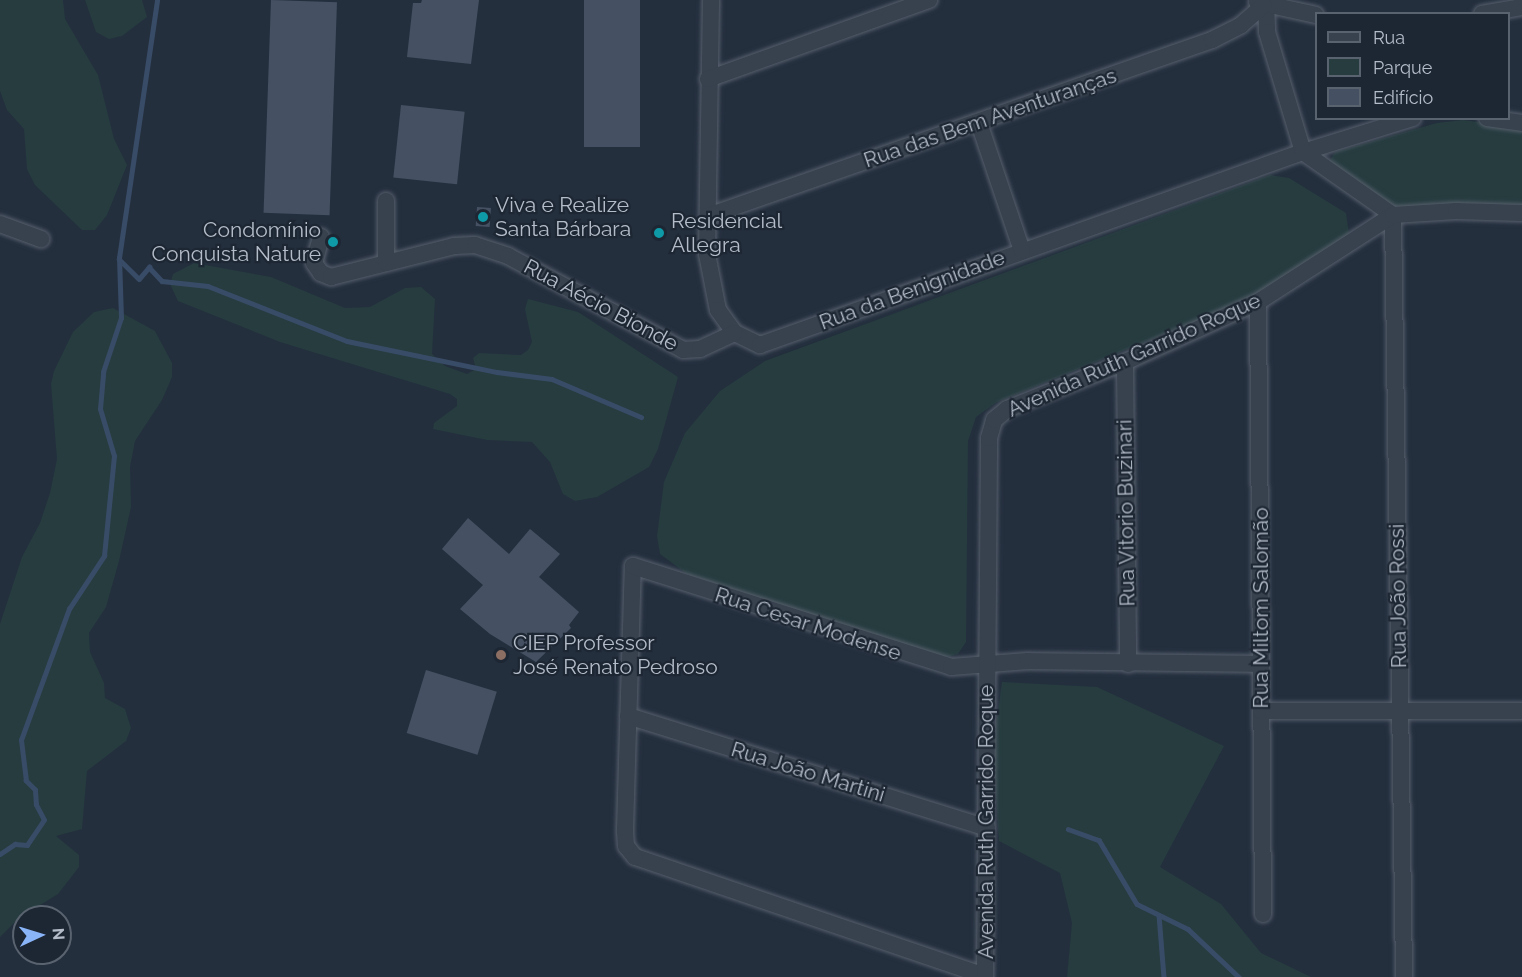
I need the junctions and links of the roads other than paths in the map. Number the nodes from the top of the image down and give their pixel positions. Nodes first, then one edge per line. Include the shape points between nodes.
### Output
1 (711, 0) edge
2 (929, 0) edge
3 (1261, 2) edge
4 (1522, 7) edge
5 (1493, 12) edge
6 (1315, 15) edge
7 (708, 79) junction
8 (1407, 120) edge
9 (1501, 120) edge
10 (979, 123) junction
11 (1522, 123) edge
12 (1303, 152) junction
13 (387, 201) dead end
14 (1522, 213) edge
15 (1393, 215) junction
16 (708, 216) junction
17 (0, 224) edge
18 (40, 239) dead end
19 (319, 241) dead end
20 (1022, 251) junction
21 (386, 263) junction
22 (1258, 302) junction
23 (735, 333) junction
24 (1125, 362) junction
25 (1128, 664) junction
26 (1261, 664) junction
27 (986, 665) junction
28 (1262, 711) junction
29 (1400, 711) junction
30 (1522, 711) edge
31 (628, 716) junction
32 (987, 828) junction
33 (1263, 914) dead end
34 (985, 976) edge
35 (1404, 977) edge

1 - 7 street
2 - 7 street
3 - 6 street
3 - 10 street, Rua das Bem Aventuranças via 1241,25 1212,40
3 - 12 street
4 - 5 street
7 - 16 street
8 - 12 street, Rua da Benignidade
9 - 11 street
10 - 16 street, Rua das Bem Aventuranças
10 - 20 street
12 - 15 street
12 - 20 street, Rua da Benignidade
13 - 21 street
14 - 15 street, Avenida Ruth Garrido Roque via 1456,211
15 - 22 street, Avenida Ruth Garrido Roque
15 - 29 street, Rua João Rossi
16 - 23 street via 706,254 718,310
17 - 18 street
19 - 21 street, Rua Aécio Bionde via 314,263 321,273 331,277
20 - 23 street, Rua da Benignidade via 760,345
21 - 23 street, Rua Aécio Bionde via 454,246 475,245 508,256 683,350 700,349
22 - 24 street, Avenida Ruth Garrido Roque
22 - 26 street, Rua Miltom Salomão
24 - 25 street, Rua Vitorio Buzinari
24 - 27 street, Avenida Ruth Garrido Roque via 1007,409 994,420 989,438
25 - 26 street, Rua Cesar Modense
25 - 27 street, Rua Cesar Modense via 1028,661
26 - 28 street, Rua Miltom Salomão
27 - 31 street, Rua Cesar Modense via 951,668 927,663 633,566
27 - 32 street, Avenida Ruth Garrido Roque
28 - 29 street
28 - 33 street, Rua Miltom Salomão
29 - 30 street
29 - 35 street, Rua João Rossi
31 - 32 street, Rua João Martini
31 - 34 street via 625,830 626,846 635,857
32 - 34 street, Avenida Ruth Garrido Roque

